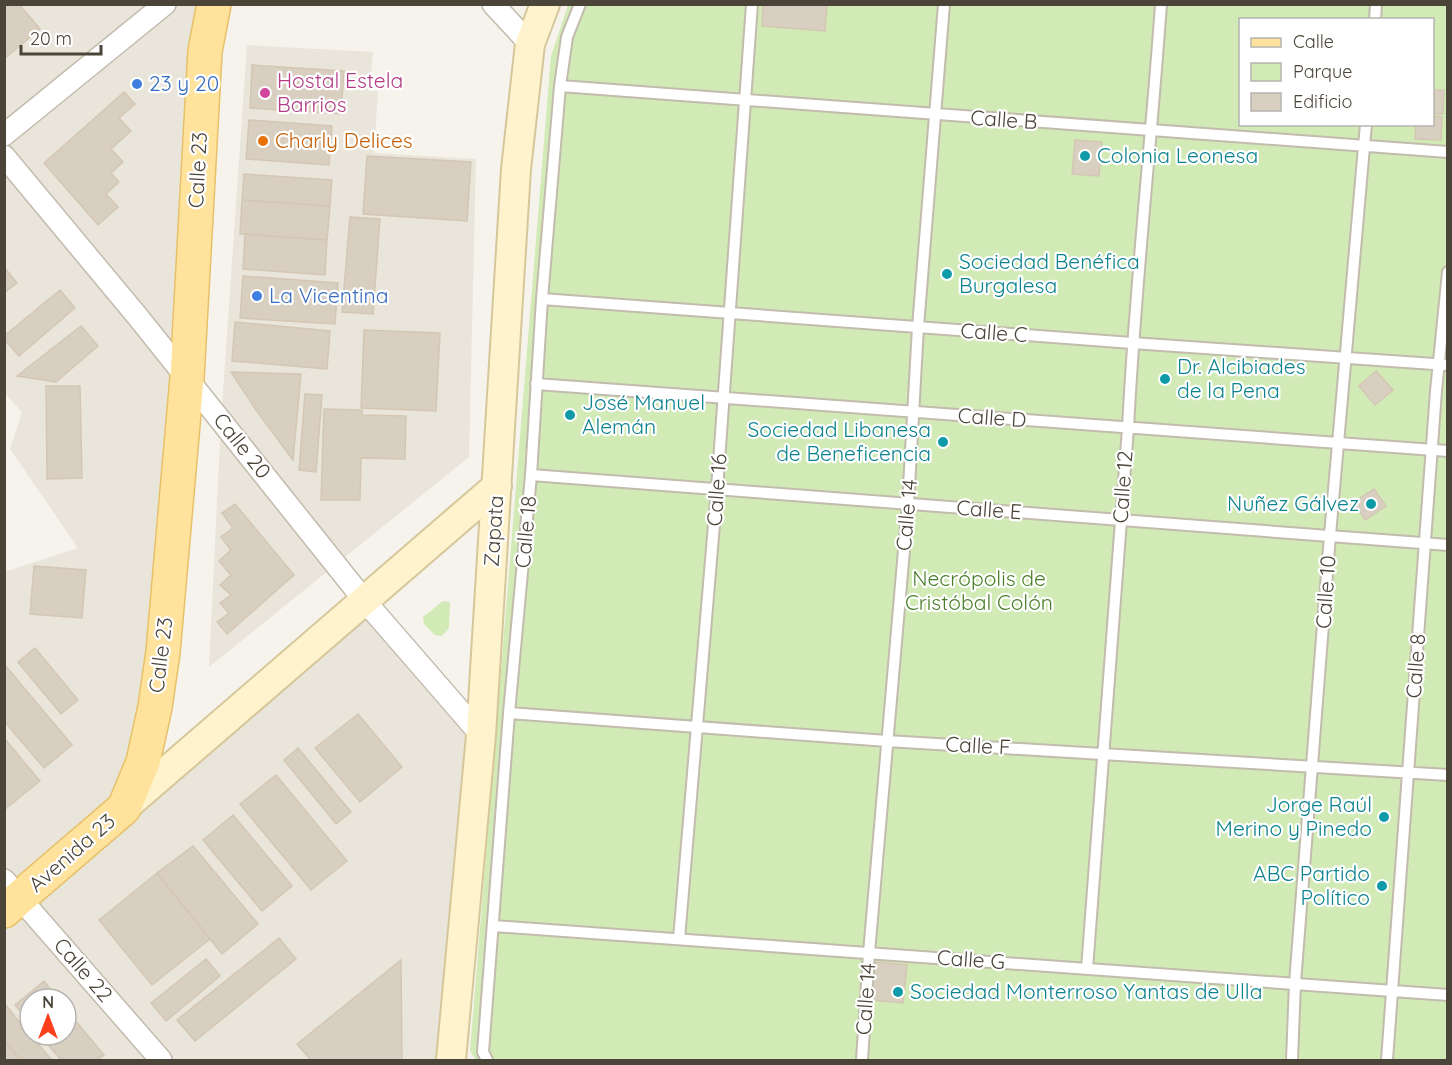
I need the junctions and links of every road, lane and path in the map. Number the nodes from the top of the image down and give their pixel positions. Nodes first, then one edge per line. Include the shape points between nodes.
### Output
1 (165, 4) edge
2 (214, 4) edge
3 (493, 4) edge
4 (534, 4) edge
5 (545, 4) edge
6 (580, 4) edge
7 (752, 4) edge
8 (944, 4) edge
9 (1161, 4) edge
10 (530, 44) junction
11 (560, 86) junction
12 (746, 100) junction
13 (935, 115) junction
14 (1366, 126) edge
15 (1152, 131) junction
16 (4, 135) edge
17 (1364, 146) junction
18 (1448, 152) edge
19 (4, 156) edge
20 (1448, 272) edge
21 (542, 299) junction
22 (731, 313) junction
23 (918, 327) junction
24 (1132, 343) junction
25 (1345, 358) junction
26 (1443, 364) edge
27 (187, 378) junction
28 (536, 384) junction
29 (724, 399) junction
30 (914, 412) junction
31 (1128, 428) junction
32 (1339, 443) junction
33 (1432, 450) junction
34 (1448, 451) edge
35 (531, 475) junction
36 (498, 486) junction
37 (717, 489) junction
38 (908, 504) junction
39 (1121, 519) junction
40 (1330, 535) junction
41 (1425, 543) junction
42 (1448, 545) edge
43 (364, 600) junction
44 (509, 713) junction
45 (698, 728) junction
46 (481, 735) junction
47 (887, 741) junction
48 (1102, 753) junction
49 (1312, 767) junction
50 (1409, 772) junction
51 (1448, 775) edge
52 (123, 808) junction
53 (10, 896) edge
54 (494, 926) junction
55 (679, 939) junction
56 (869, 953) junction
57 (1087, 969) junction
58 (1295, 983) junction
59 (1392, 990) junction
60 (1448, 995) edge
61 (161, 1060) edge
62 (451, 1060) edge
63 (487, 1060) edge
64 (862, 1060) edge
65 (1292, 1060) edge
66 (1387, 1060) edge

1 - 16 street
2 - 27 main road, Calle 23 via 205,51
3 - 10 street
4 - 10 street
5 - 10 main road, Zapata
6 - 11 lane, Calle 18 via 567,37
7 - 12 lane, Calle 16
8 - 13 lane, Calle 14
9 - 15 lane, Calle 12
10 - 36 main road, Zapata via 516,169
11 - 12 lane, Calle B
11 - 21 lane, Calle 18
12 - 13 lane, Calle B
12 - 22 lane, Calle 16
13 - 15 lane, Calle B
13 - 23 lane, Calle 14
14 - 17 lane, Calle 10
15 - 17 lane, Calle B
15 - 24 lane, Calle 12
17 - 18 lane, Calle B
17 - 25 lane, Calle 10
19 - 27 street, Calle 20
20 - 26 lane, Calle 8
21 - 22 lane, Calle C
21 - 28 lane, Calle 18
22 - 23 lane, Calle C
22 - 29 lane, Calle 16
23 - 24 lane, Calle C
23 - 30 lane, Calle 14
24 - 25 lane, Calle C
24 - 31 lane, Calle 12
25 - 26 lane, Calle C
25 - 32 lane, Calle 10
26 - 33 lane, Calle 8
27 - 43 street, Calle 20
27 - 52 main road, Calle 23 via 163,652 142,762
28 - 29 lane, Calle D
28 - 35 lane, Calle 18
29 - 30 lane, Calle D
29 - 37 lane, Calle 16
30 - 31 lane, Calle D
30 - 38 lane, Calle 14
31 - 32 lane, Calle D
31 - 39 lane, Calle 12
32 - 33 lane, Calle D
32 - 40 lane, Calle 10
33 - 34 lane, Calle D
33 - 41 lane, Calle 8
35 - 37 lane, Calle E
35 - 44 lane, Calle 18
36 - 43 main road
36 - 46 main road, Zapata
37 - 38 lane, Calle E
37 - 45 lane, Calle 16
38 - 39 lane, Calle E
38 - 47 lane, Calle 14
39 - 40 lane, Calle E
39 - 48 lane, Calle 12
40 - 41 lane, Calle E
40 - 49 lane, Calle 10
41 - 42 lane, Calle E
41 - 50 lane, Calle 8
43 - 46 street, Calle 20
43 - 52 main road
44 - 45 lane, Calle F
44 - 54 lane, Calle 18
45 - 47 lane, Calle F
45 - 55 lane, Calle 16
46 - 62 main road, Zapata
47 - 48 lane, Calle F
47 - 56 lane, Calle 14
48 - 49 lane, Calle F
48 - 57 lane, Calle 12
49 - 50 lane, Calle F
49 - 58 lane, Calle 10
50 - 51 lane, Calle F
50 - 59 lane, Calle 8
52 - 53 main road, Avenida 23
53 - 61 street, Calle 22
54 - 55 lane, Calle G
54 - 63 lane, Calle 18 via 483,1052
55 - 56 lane, Calle G
56 - 57 lane, Calle G
56 - 64 lane, Calle 14
57 - 58 lane, Calle G
58 - 59 lane, Calle G
58 - 65 lane, Calle 10
59 - 60 lane, Calle G
59 - 66 lane, Calle 8

